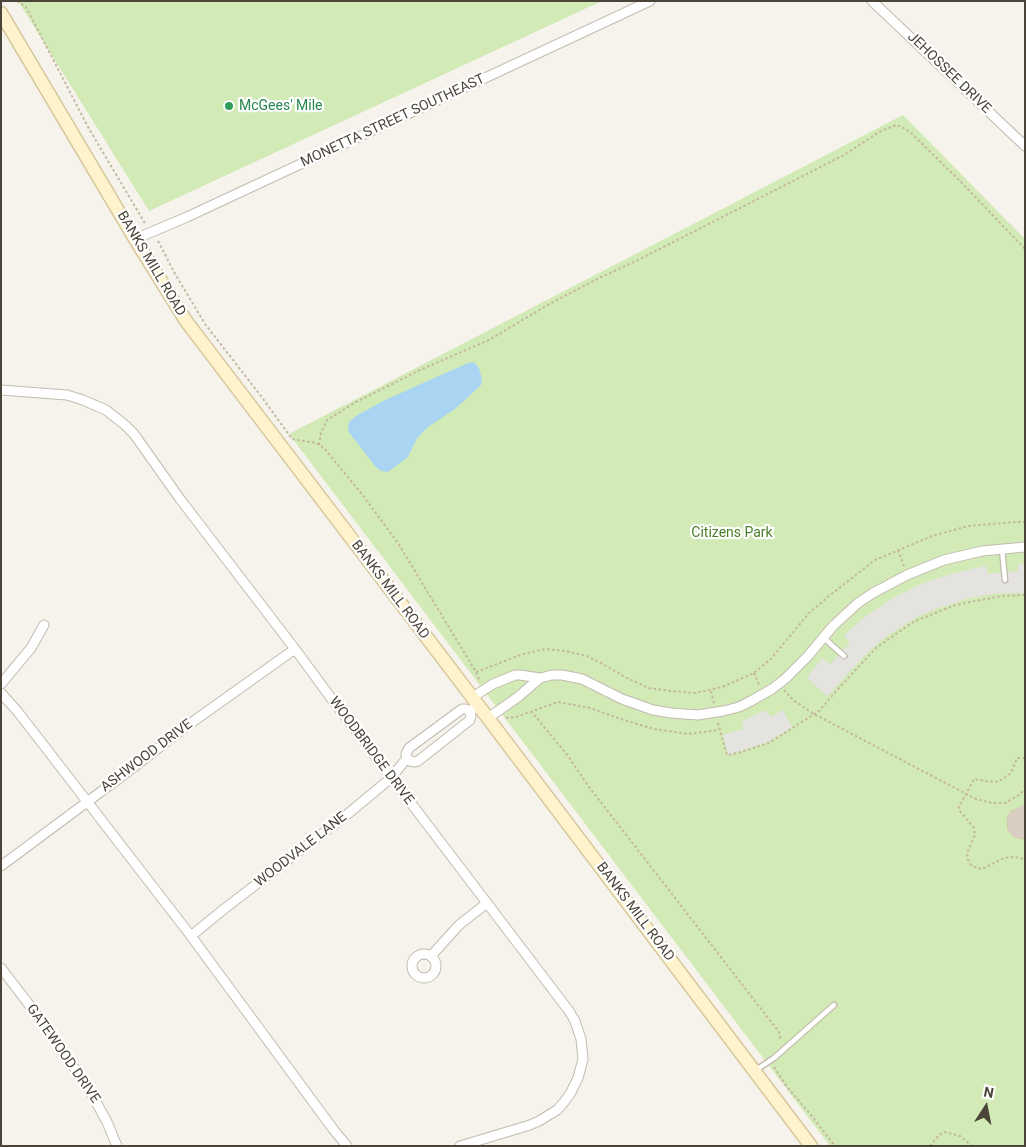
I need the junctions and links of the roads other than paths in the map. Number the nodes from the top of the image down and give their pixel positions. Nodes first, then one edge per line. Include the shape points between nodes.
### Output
1 (650, 1) edge
2 (872, 1) edge
3 (1, 13) edge
4 (1025, 146) edge
5 (135, 238) junction
6 (1, 390) edge
7 (1025, 547) edge
8 (1002, 549) junction
9 (1004, 580) dead end
10 (44, 625) dead end
11 (823, 637) junction
12 (295, 649) junction
13 (844, 656) dead end
14 (540, 678) junction
15 (1, 684) edge
16 (1, 693) edge
17 (473, 705) junction
18 (493, 715) junction
19 (407, 758) junction
20 (391, 778) junction
21 (88, 802) junction
22 (1, 866) edge
23 (487, 903) junction
24 (191, 936) junction
25 (430, 956) dead end
26 (1, 968) edge
27 (834, 1005) dead end
28 (755, 1071) junction
29 (117, 1146) edge
30 (347, 1146) edge
31 (460, 1146) edge
32 (811, 1146) edge

1 - 5 street, MONETTA STREET SOUTHEAST
2 - 4 street, JEHOSSEE DRIVE
3 - 5 street, BANKS MILL ROAD
5 - 17 street, BANKS MILL ROAD via 186,321
6 - 12 street, WOODBRIDGE DRIVE via 67,395 106,410 125,425
7 - 8 street
8 - 9 lane
8 - 11 street via 944,560 907,575 858,603
10 - 15 street via 32,648
11 - 13 lane
11 - 14 street via 803,662 764,694 739,707 716,712 698,714 653,710 582,679 562,675
12 - 20 street, WOODBRIDGE DRIVE
12 - 21 street, ASHWOOD DRIVE
14 - 17 street via 515,675 484,689
14 - 18 street
16 - 21 street
17 - 18 street, BANKS MILL ROAD
17 - 19 street, WOODVALE LANE via 462,709 409,748
17 - 19 street via 470,720 418,761
18 - 28 street, BANKS MILL ROAD
19 - 20 street, WOODVALE LANE
20 - 23 street, WOODBRIDGE DRIVE
20 - 24 street, WOODVALE LANE
21 - 22 street, ASHWOOD DRIVE
21 - 24 street
23 - 25 street via 459,925
23 - 31 street, WOODBRIDGE DRIVE via 569,1011 582,1040 583,1059 570,1094 557,1110 530,1125
24 - 30 street
26 - 29 street, GATEWOOD DRIVE via 89,1089 108,1122
27 - 28 lane
28 - 32 street, BANKS MILL ROAD

